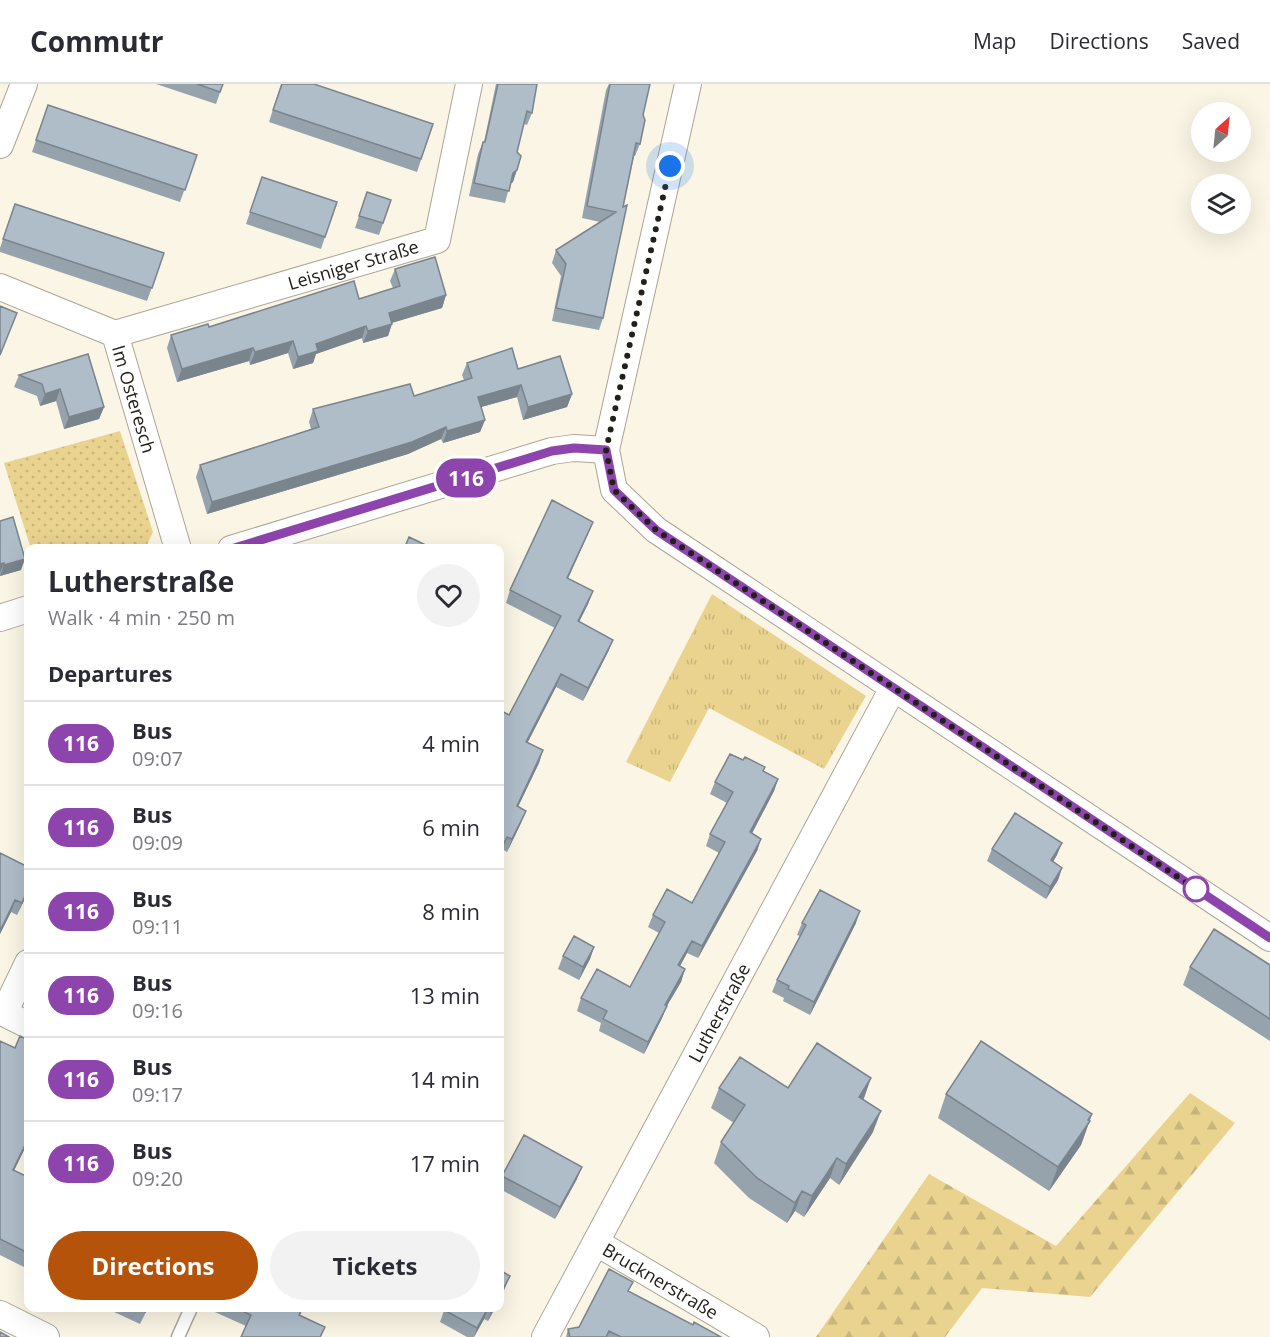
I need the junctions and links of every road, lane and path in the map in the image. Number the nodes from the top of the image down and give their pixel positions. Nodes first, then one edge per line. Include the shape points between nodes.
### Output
1 (24, 84) edge
2 (470, 84) edge
3 (688, 84) edge
4 (0, 145) edge
5 (0, 287) edge
6 (115, 334) junction
7 (606, 450) junction
8 (177, 544) edge
9 (247, 544) edge
10 (24, 610) edge
11 (0, 618) edge
12 (893, 688) junction
13 (1270, 938) edge
14 (24, 971) edge
15 (24, 1023) edge
16 (597, 1243) junction
17 (189, 1312) edge
18 (0, 1314) edge
19 (46, 1337) edge
20 (178, 1337) edge
21 (545, 1337) edge
22 (756, 1337) edge

1 - 4 street
2 - 6 street, Leisniger Straße via 437,240
3 - 7 street
5 - 6 street, Im Osteresch
6 - 8 street, Im Osteresch
7 - 9 street via 552,451
7 - 12 street via 614,490 656,530
10 - 11 street
12 - 13 street
12 - 16 street, Lutherstraße
14 - 15 street via 4,1013
16 - 21 street, Lutherstraße
16 - 22 street, Brucknerstraße
17 - 20 lane
18 - 19 street

